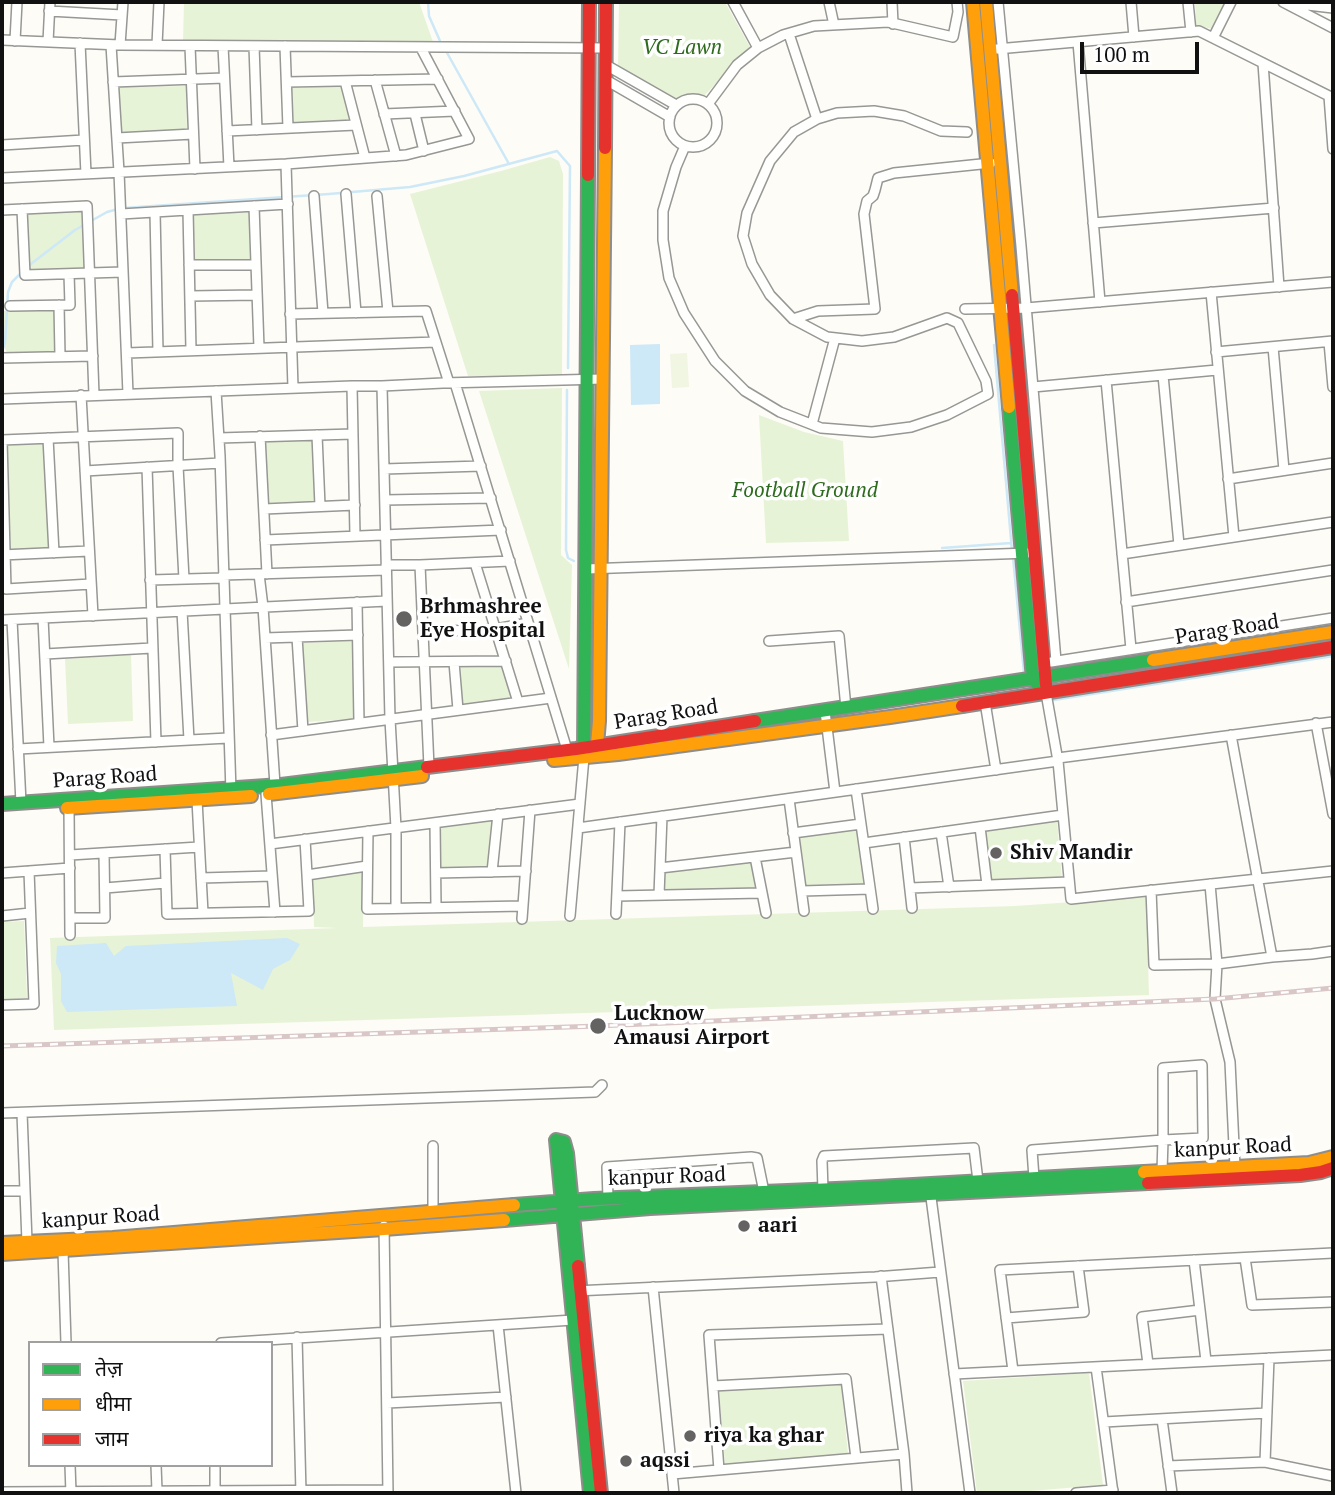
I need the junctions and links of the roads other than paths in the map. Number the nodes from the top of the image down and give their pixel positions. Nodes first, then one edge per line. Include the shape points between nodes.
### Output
1 (17, 2) edge
2 (123, 2) edge
3 (159, 2) edge
4 (589, 2) edge
5 (606, 2) edge
6 (733, 2) edge
7 (829, 2) edge
8 (892, 2) edge
9 (957, 2) edge
10 (973, 2) edge
11 (986, 2) edge
12 (999, 2) edge
13 (1131, 2) edge
14 (1188, 2) edge
15 (1231, 2) edge
16 (1283, 2) edge
17 (1299, 5) edge
18 (49, 7) edge
19 (1333, 8) edge
20 (122, 15) junction
21 (893, 23) junction
22 (834, 25) junction
23 (1333, 28) edge
24 (1191, 32) junction
25 (789, 34) junction
26 (1134, 37) junction
27 (1213, 38) junction
28 (2, 40) edge
29 (15, 41) junction
30 (48, 42) junction
31 (1078, 42) junction
32 (80, 43) junction
33 (116, 45) junction
34 (157, 45) junction
35 (190, 46) junction
36 (223, 46) junction
37 (254, 46) junction
38 (285, 46) junction
39 (589, 47) junction
40 (421, 48) junction
41 (606, 48) junction
42 (758, 48) junction
43 (990, 49) junction
44 (1263, 63) junction
45 (606, 65) junction
46 (225, 78) junction
47 (191, 79) junction
48 (438, 79) junction
49 (375, 80) junction
50 (606, 80) junction
51 (345, 81) junction
52 (113, 82) junction
53 (286, 82) junction
54 (1331, 97) edge
55 (708, 104) junction
56 (677, 105) junction
57 (455, 111) junction
58 (384, 114) junction
59 (415, 114) junction
60 (670, 117) junction
61 (817, 118) junction
62 (356, 125) junction
63 (288, 128) junction
64 (257, 130) junction
65 (227, 131) junction
66 (967, 132) dead end
67 (193, 134) junction
68 (117, 138) junction
69 (84, 140) junction
70 (2, 145) edge
71 (685, 146) junction
72 (1333, 149) edge
73 (424, 151) junction
74 (396, 156) junction
75 (365, 158) junction
76 (993, 162) junction
77 (286, 164) junction
78 (229, 167) junction
79 (195, 169) junction
80 (119, 172) junction
81 (86, 174) junction
82 (2, 178) edge
83 (346, 194) dead end
84 (314, 196) dead end
85 (377, 196) dead end
86 (287, 199) junction
87 (254, 206) junction
88 (1274, 208) junction
89 (22, 209) junction
90 (2, 210) edge
91 (121, 210) junction
92 (188, 210) junction
93 (155, 212) junction
94 (1093, 223) junction
95 (189, 265) junction
96 (256, 265) junction
97 (123, 272) junction
98 (89, 273) junction
99 (69, 274) junction
100 (1333, 282) edge
101 (1279, 287) junction
102 (1211, 292) junction
103 (257, 295) junction
104 (190, 296) junction
105 (1100, 302) junction
106 (59, 305) junction
107 (10, 306) dead end
108 (1026, 308) junction
109 (965, 309) dead end
110 (1007, 309) junction
111 (388, 312) junction
112 (323, 313) junction
113 (356, 313) junction
114 (290, 314) junction
115 (793, 319) junction
116 (835, 338) junction
117 (436, 342) junction
118 (1331, 342) edge
119 (291, 346) junction
120 (1273, 346) junction
121 (259, 348) junction
122 (191, 350) junction
123 (158, 352) junction
124 (1216, 352) junction
125 (127, 353) junction
126 (60, 356) junction
127 (93, 356) junction
128 (2, 358) edge
129 (1217, 370) junction
130 (1163, 375) junction
131 (603, 379) junction
132 (587, 380) junction
133 (1106, 380) junction
134 (452, 383) junction
135 (352, 386) junction
136 (382, 386) junction
137 (1032, 387) junction
138 (1333, 387) edge
139 (293, 388) junction
140 (216, 391) junction
141 (128, 394) junction
142 (81, 395) junction
143 (94, 395) junction
144 (2, 399) edge
145 (812, 424) junction
146 (353, 434) junction
147 (317, 435) junction
148 (260, 436) junction
149 (83, 437) junction
150 (48, 438) junction
151 (219, 438) junction
152 (220, 463) junction
153 (1333, 463) edge
154 (178, 466) junction
155 (481, 466) junction
156 (147, 467) junction
157 (384, 469) junction
158 (1284, 470) junction
159 (85, 471) junction
160 (1228, 479) junction
161 (491, 498) junction
162 (385, 500) junction
163 (355, 505) junction
164 (320, 506) junction
165 (264, 509) junction
166 (1333, 522) edge
167 (501, 530) junction
168 (386, 535) junction
169 (355, 536) junction
170 (1234, 537) junction
171 (265, 540) junction
172 (1179, 545) junction
173 (89, 551) junction
174 (54, 553) junction
175 (1028, 553) junction
176 (1122, 554) junction
177 (3, 555) edge
178 (510, 561) junction
179 (475, 563) junction
180 (419, 565) junction
181 (386, 568) junction
182 (601, 568) junction
183 (586, 569) junction
184 (1333, 570) edge
185 (263, 574) junction
186 (223, 577) junction
187 (184, 579) junction
188 (150, 580) junction
189 (91, 584) junction
190 (387, 601) junction
191 (357, 602) junction
192 (1126, 602) junction
193 (263, 607) junction
194 (224, 610) junction
195 (182, 611) junction
196 (151, 613) junction
197 (93, 616) junction
198 (43, 618) junction
199 (1333, 618) edge
200 (2, 620) edge
201 (12, 620) junction
202 (528, 623) junction
203 (496, 629) junction
204 (424, 632) junction
205 (1333, 632) edge
206 (358, 635) junction
207 (297, 637) junction
208 (265, 638) junction
209 (769, 641) dead end
210 (152, 648) junction
211 (1333, 648) edge
212 (1131, 649) junction
213 (45, 654) junction
214 (506, 661) junction
215 (388, 662) junction
216 (424, 662) junction
217 (454, 662) junction
218 (1050, 662) junction
219 (1040, 678) junction
220 (1046, 693) junction
221 (551, 698) junction
222 (518, 702) junction
223 (985, 702) junction
224 (846, 708) junction
225 (458, 710) junction
226 (825, 711) junction
227 (428, 713) junction
228 (390, 719) junction
229 (1333, 722) edge
230 (359, 723) junction
231 (1316, 723) junction
232 (826, 725) junction
233 (303, 731) junction
234 (271, 735) junction
235 (1231, 735) junction
236 (228, 738) junction
237 (188, 740) junction
238 (156, 742) junction
239 (50, 747) junction
240 (18, 749) junction
241 (588, 750) junction
242 (568, 754) junction
243 (1058, 760) junction
244 (429, 768) junction
245 (996, 770) junction
246 (393, 776) junction
247 (856, 789) junction
248 (271, 790) junction
249 (835, 792) junction
250 (231, 793) junction
251 (789, 799) junction
252 (197, 800) junction
253 (20, 803) junction
254 (2, 804) edge
255 (580, 804) junction
256 (69, 808) junction
257 (530, 810) junction
258 (1333, 810) edge
259 (2, 812) edge
260 (498, 814) junction
261 (1063, 815) junction
262 (662, 816) junction
263 (435, 822) junction
264 (620, 822) junction
265 (861, 824) junction
266 (979, 827) junction
267 (396, 828) junction
268 (578, 828) junction
269 (368, 831) junction
270 (941, 832) junction
271 (793, 833) junction
272 (904, 837) junction
273 (305, 839) junction
274 (864, 843) junction
275 (270, 844) junction
276 (199, 847) junction
277 (165, 849) junction
278 (796, 852) junction
279 (104, 853) junction
280 (70, 855) junction
281 (755, 857) junction
282 (367, 866) junction
283 (70, 868) junction
284 (660, 869) junction
285 (29, 871) junction
286 (526, 871) junction
287 (1333, 871) edge
288 (492, 872) junction
289 (2, 873) edge
290 (436, 873) junction
291 (307, 875) junction
292 (272, 876) junction
293 (201, 878) junction
294 (1258, 879) junction
295 (1069, 881) junction
296 (166, 883) junction
297 (1210, 884) junction
298 (987, 885) junction
299 (949, 887) junction
300 (105, 888) junction
301 (910, 888) junction
302 (870, 890) junction
303 (1151, 890) junction
304 (802, 891) junction
305 (761, 892) junction
306 (659, 895) junction
307 (617, 896) junction
308 (523, 906) junction
309 (436, 907) junction
310 (396, 908) junction
311 (912, 908) dead end
312 (873, 909) dead end
313 (804, 911) dead end
314 (275, 912) junction
315 (30, 913) junction
316 (203, 913) junction
317 (766, 913) dead end
318 (616, 914) dead end
319 (2, 916) edge
320 (570, 916) dead end
321 (70, 918) junction
322 (522, 919) dead end
323 (70, 935) dead end
324 (1333, 951) edge
325 (1272, 957) junction
326 (1217, 964) junction
327 (2, 1005) edge
328 (602, 1084) dead end
329 (2, 1113) edge
330 (22, 1113) junction
331 (1163, 1140) junction
332 (433, 1146) dead end
333 (1333, 1157) edge
334 (1235, 1167) junction
335 (1333, 1168) edge
336 (1162, 1171) junction
337 (1144, 1177) junction
338 (1034, 1178) junction
339 (978, 1181) junction
340 (930, 1189) junction
341 (823, 1190) junction
342 (2, 1191) edge
343 (25, 1191) junction
344 (764, 1192) junction
345 (608, 1199) junction
346 (567, 1208) junction
347 (433, 1212) junction
348 (384, 1222) junction
349 (27, 1242) junction
350 (2, 1243) edge
351 (63, 1251) junction
352 (1333, 1253) edge
353 (2, 1254) edge
354 (1245, 1258) junction
355 (1194, 1260) junction
356 (1078, 1266) junction
357 (940, 1272) junction
358 (881, 1276) junction
359 (653, 1287) junction
360 (575, 1291) junction
361 (1333, 1302) edge
362 (1200, 1310) junction
363 (1006, 1318) junction
364 (573, 1320) junction
365 (498, 1325) junction
366 (888, 1329) junction
367 (385, 1332) junction
368 (297, 1337) junction
369 (66, 1341) edge
370 (246, 1341) edge
371 (1333, 1354) edge
372 (1269, 1358) junction
373 (1206, 1361) junction
374 (1148, 1364) junction
375 (1096, 1367) junction
376 (1013, 1371) junction
377 (954, 1374) junction
378 (713, 1386) junction
379 (506, 1397) junction
380 (387, 1403) junction
381 (1267, 1413) junction
382 (1162, 1419) junction
383 (1104, 1422) junction
384 (904, 1454) junction
385 (856, 1458) junction
386 (1265, 1462) junction
387 (1168, 1466) junction
388 (70, 1467) edge
389 (156, 1467) edge
390 (215, 1467) edge
391 (719, 1470) junction
392 (672, 1474) junction
393 (1333, 1476) edge
394 (157, 1491) junction
395 (2, 1492) edge
396 (71, 1492) edge
397 (215, 1492) edge
398 (301, 1492) edge
399 (388, 1492) edge
400 (1113, 1492) edge
401 (516, 1493) edge
402 (590, 1493) edge
403 (601, 1493) edge
404 (674, 1493) edge
405 (907, 1493) edge
406 (970, 1493) edge
407 (1076, 1493) edge
408 (1172, 1493) edge

1 - 29 street
2 - 20 street
3 - 34 street
4 - 39 street
5 - 41 street
6 - 42 street
7 - 22 street
8 - 21 street
9 - 21 street via 953,37
10 - 43 street
11 - 43 street
12 - 43 street
13 - 26 street
14 - 24 street
15 - 27 street
16 - 17 street
17 - 19 street
17 - 23 street
18 - 20 street
18 - 30 street
20 - 33 street
21 - 22 street
22 - 25 street
24 - 26 street
24 - 27 street
25 - 42 street
25 - 61 street
26 - 31 street
27 - 44 street
28 - 29 street
29 - 30 street
30 - 32 street
31 - 43 street
31 - 94 street
32 - 33 street
32 - 69 street
33 - 34 street
33 - 52 street
34 - 35 street
35 - 36 street
35 - 47 street
36 - 37 street
36 - 46 street
37 - 38 street
37 - 64 street
38 - 40 street
38 - 53 street
39 - 40 street
39 - 41 street
39 - 132 street
40 - 48 street
41 - 45 street
42 - 55 street via 737,65
43 - 76 street
43 - 108 street
44 - 54 street
44 - 88 street
45 - 50 street
45 - 56 street
46 - 47 street
46 - 65 street
47 - 52 street
47 - 67 street
48 - 49 street
48 - 57 street
49 - 51 street
49 - 58 street
50 - 60 street
50 - 131 street
51 - 53 street
51 - 62 street
52 - 68 street
53 - 63 street
54 - 72 street
55 - 56 street via 694,99
55 - 71 street via 716,114 715,135 702,146
56 - 60 street
57 - 59 street
57 - 73 street via 470,139
58 - 59 street
58 - 74 street
59 - 73 street
60 - 71 street via 670,132
61 - 66 street via 874,111 904,116 941,131
61 - 115 street via 794,132 770,161 747,213 743,236 770,295
62 - 63 street
62 - 75 street
63 - 64 street
64 - 65 street
65 - 78 street
67 - 68 street
67 - 79 street
68 - 80 street
69 - 70 street
69 - 81 street
71 - 145 street via 663,211 669,278 684,313 715,361 745,391
73 - 74 street
74 - 75 street
75 - 77 street
76 - 110 street
76 - 115 street via 878,178 864,214 875,309 818,311
77 - 78 street
77 - 86 street
78 - 79 street
79 - 80 street
80 - 81 street
80 - 91 street
81 - 82 street
83 - 113 street
84 - 112 street
85 - 111 street
86 - 87 street
86 - 114 street
87 - 92 street
87 - 96 street
88 - 94 street
88 - 101 street
89 - 90 street
89 - 98 street via 87,206
89 - 99 street via 24,270
91 - 93 street
91 - 97 street
92 - 93 street
92 - 95 street
93 - 123 street
94 - 105 street
95 - 96 street
95 - 104 street
96 - 103 street
97 - 98 street
97 - 125 street
98 - 99 street
98 - 127 street
99 - 106 street via 70,305
100 - 101 street
101 - 102 street
102 - 105 street
102 - 124 street
103 - 104 street
103 - 121 street
104 - 122 street
105 - 108 street
106 - 107 street
106 - 126 street
108 - 110 street
108 - 137 street
109 - 110 street
110 - 175 street
111 - 113 street
111 - 117 street via 426,311
112 - 113 street
112 - 114 street
114 - 119 street
115 - 116 street
116 - 145 street
116 - 145 street via 894,337 947,318 958,323 988,394 911,427 873,432
117 - 119 street
117 - 134 street
118 - 120 street
118 - 138 street
119 - 121 street
119 - 139 street
120 - 124 street
120 - 158 street
121 - 122 street
122 - 123 street
123 - 125 street
124 - 129 street
125 - 141 street
126 - 127 street
126 - 128 street
127 - 143 street
129 - 130 street
129 - 160 street
130 - 133 street
130 - 172 street
131 - 132 street
131 - 182 street
132 - 134 street
132 - 183 street
133 - 137 street
133 - 176 street
134 - 136 street
134 - 155 street
135 - 136 street
135 - 139 street
135 - 146 street
136 - 157 street
137 - 218 street
139 - 140 street
140 - 141 street
140 - 151 street
141 - 143 street
142 - 143 street
142 - 144 street
142 - 149 street
146 - 147 street
146 - 163 street
147 - 148 street
147 - 164 street
148 - 151 street
148 - 165 street
149 - 150 street
149 - 154 street via 178,433
149 - 159 street
150 - 174 street
150 - 177 street via 2,440
151 - 152 street
152 - 154 street
152 - 186 street
153 - 158 street
154 - 156 street
154 - 187 street
155 - 157 street
155 - 161 street
156 - 159 street
156 - 188 street
157 - 162 street
158 - 160 street
159 - 173 street
160 - 170 street
161 - 162 street
161 - 167 street
162 - 168 street
163 - 164 street
163 - 169 street
164 - 165 street
165 - 171 street
166 - 170 street
167 - 168 street
167 - 178 street
168 - 169 street
168 - 181 street
169 - 171 street
170 - 172 street
171 - 185 street
172 - 176 street
173 - 174 street
173 - 189 street
174 - 177 street
175 - 182 street
175 - 218 street
175 - 219 street
176 - 192 street
177 - 189 street via 6,589
178 - 179 street
178 - 202 street
179 - 180 street
179 - 203 street
180 - 181 street
180 - 204 street
181 - 185 street
181 - 190 street
182 - 183 street
182 - 241 street via 599,721
183 - 241 street
184 - 192 street
185 - 186 street
185 - 193 street
186 - 187 street
186 - 194 street
187 - 188 street
188 - 196 street
189 - 197 street
190 - 191 street
190 - 215 street
191 - 193 street
191 - 206 street
192 - 212 street
193 - 194 street
193 - 208 street
194 - 195 street
194 - 236 street
195 - 196 street
195 - 237 street
196 - 197 street
196 - 210 street
197 - 198 street
198 - 201 street
198 - 213 street
199 - 212 street
200 - 201 street
201 - 240 street
202 - 203 street
202 - 221 street
203 - 204 street
203 - 214 street
204 - 216 street
205 - 219 street, Parag Road
206 - 207 street
206 - 230 street
207 - 208 street
207 - 233 street
208 - 234 street
209 - 224 street via 839,636
210 - 213 street
210 - 238 street
211 - 220 street, Parag Road
212 - 218 street
213 - 239 street
214 - 217 street
214 - 222 street
215 - 216 street
215 - 228 street
216 - 217 street
216 - 227 street
217 - 225 street
218 - 219 street
219 - 220 street
219 - 224 street, Parag Road
220 - 223 street, Parag Road
220 - 243 street
221 - 222 street
221 - 242 street
222 - 225 street
223 - 232 street, Parag Road
223 - 245 street
224 - 226 street, Parag Road
225 - 227 street
226 - 232 street
226 - 241 street, Parag Road
227 - 228 street
227 - 244 street
228 - 230 street
228 - 246 street
229 - 231 street
230 - 233 street
231 - 235 street
231 - 258 street
232 - 241 street, Parag Road via 618,754
232 - 249 street
233 - 234 street
234 - 248 street
235 - 243 street
235 - 294 street
236 - 237 street
236 - 250 street
237 - 238 street
238 - 239 street
239 - 240 street
240 - 253 street
241 - 242 street, Parag Road
241 - 255 street
242 - 244 street, Parag Road
242 - 246 street, Parag Road
243 - 245 street
243 - 261 street
244 - 246 street, Parag Road
245 - 247 street
246 - 248 street, Parag Road
246 - 267 street
247 - 249 street
247 - 265 street
248 - 250 street, Parag Road
248 - 275 street
249 - 251 street
250 - 252 street, Parag Road
250 - 253 street, Parag Road
251 - 262 street
251 - 271 street
252 - 256 street, Parag Road
252 - 276 street
253 - 254 street, Parag Road
255 - 257 street
255 - 268 street
256 - 259 street, Parag Road
256 - 280 street
257 - 260 street
257 - 286 street
260 - 263 street
260 - 288 street
261 - 266 street
261 - 295 street
262 - 264 street
262 - 284 street
263 - 267 street
263 - 290 street
264 - 268 street
264 - 307 street
265 - 271 street
265 - 274 street
266 - 270 street
266 - 298 street
267 - 269 street
267 - 310 street
268 - 320 street
269 - 273 street
269 - 282 street
270 - 272 street
270 - 299 street
271 - 278 street
272 - 274 street
272 - 301 street
273 - 275 street
273 - 291 street
274 - 302 street
275 - 292 street
276 - 277 street
276 - 293 street
277 - 279 street
277 - 296 street
278 - 281 street
278 - 304 street
279 - 280 street
279 - 300 street
280 - 283 street
281 - 284 street
281 - 305 street
282 - 291 street
282 - 310 street via 367,909
283 - 285 street
283 - 321 street
284 - 306 street
285 - 289 street
285 - 315 street
286 - 288 street
286 - 308 street
287 - 294 street
288 - 290 street
290 - 309 street
291 - 314 street via 309,911
292 - 293 street
292 - 314 street
293 - 316 street
294 - 297 street
294 - 325 street
295 - 298 street
295 - 303 street via 1070,898
296 - 300 street
296 - 316 street via 167,914
297 - 303 street
297 - 326 street
298 - 299 street
299 - 301 street
300 - 321 street via 105,918
301 - 311 street
302 - 304 street
302 - 312 street
303 - 326 street via 1154,965
304 - 313 street
305 - 306 street
305 - 317 street
306 - 307 street
307 - 318 street
308 - 309 street
308 - 322 street
309 - 310 street
314 - 316 street
315 - 319 street
315 - 327 street via 34,1004
321 - 323 street
324 - 325 street
325 - 326 street
326 - 334 street via 1215,999 1230,1062
328 - 330 street via 594,1092
329 - 330 street
330 - 343 street
331 - 331 street via 1163,1068 1202,1065 1203,1138
331 - 336 street
331 - 338 street via 1031,1150
332 - 347 street
333 - 334 street, kanpur Road via 1309,1163
334 - 336 street, kanpur Road
335 - 337 street via 1300,1175
336 - 337 street, kanpur Road
337 - 338 street, kanpur Road
337 - 340 street
338 - 339 street, kanpur Road
339 - 340 street, kanpur Road
339 - 341 street via 974,1148 824,1156
340 - 341 street, kanpur Road
340 - 346 street via 650,1208
340 - 357 street
341 - 344 street, kanpur Road
342 - 343 street
343 - 349 street
344 - 345 street, kanpur Road
344 - 345 street via 757,1158 751,1157 607,1167
345 - 346 street, kanpur Road
346 - 347 street, kanpur Road
346 - 348 street
346 - 360 street
347 - 348 street, kanpur Road
348 - 349 street, kanpur Road
348 - 351 street
348 - 367 street
349 - 350 street, kanpur Road
351 - 353 street
351 - 369 street
352 - 354 street
354 - 355 street
354 - 361 street via 1252,1305
355 - 356 street
355 - 362 street
356 - 363 street via 1084,1312
356 - 363 street via 1000,1270
357 - 358 street
357 - 377 street
358 - 359 street
358 - 366 street
359 - 360 street
359 - 392 street
360 - 364 street
360 - 403 street
362 - 373 street
362 - 374 street via 1142,1317
363 - 376 street
364 - 365 street
364 - 402 street
365 - 367 street
365 - 379 street
366 - 378 street via 709,1335
366 - 384 street
367 - 368 street
367 - 380 street
368 - 370 street
368 - 398 street
371 - 372 street
372 - 373 street
372 - 381 street
373 - 374 street
374 - 375 street
375 - 376 street
375 - 383 street
376 - 377 street
377 - 406 street
378 - 385 street via 846,1379
378 - 391 street
379 - 380 street
379 - 401 street
380 - 399 street
381 - 382 street
381 - 386 street
382 - 383 street
382 - 387 street
383 - 400 street
384 - 385 street
384 - 405 street
385 - 391 street
386 - 387 street
386 - 393 street
387 - 408 street
388 - 396 street
389 - 394 street
390 - 397 street
391 - 392 street
392 - 404 street
394 - 396 street
394 - 397 street
395 - 396 street
397 - 398 street
398 - 399 street
400 - 407 street

